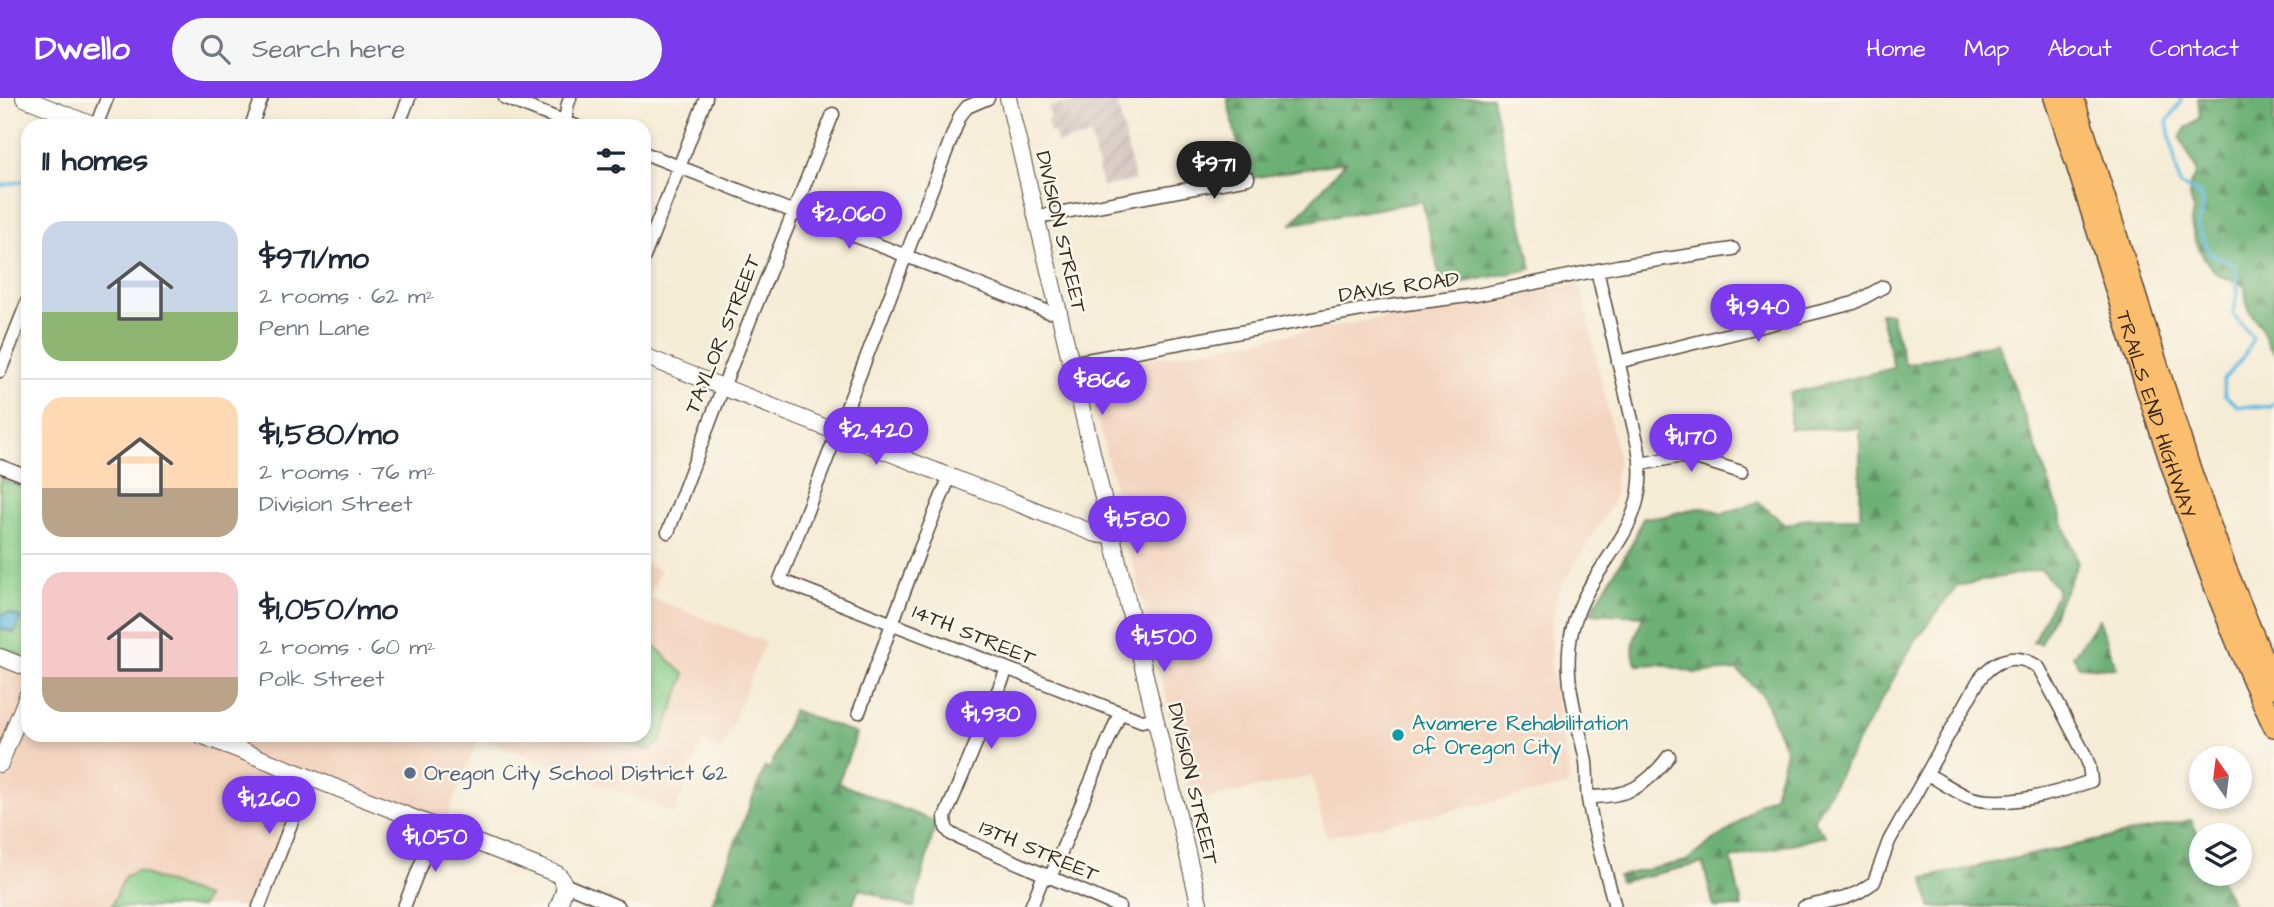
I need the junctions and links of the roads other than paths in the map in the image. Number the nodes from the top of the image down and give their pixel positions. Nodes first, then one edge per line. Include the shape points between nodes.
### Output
1 (24, 98) edge
2 (107, 98) edge
3 (262, 98) edge
4 (409, 98) edge
5 (505, 98) edge
6 (570, 98) edge
7 (706, 98) edge
8 (988, 98) edge
9 (1008, 98) edge
10 (2055, 98) edge
11 (2073, 98) edge
12 (833, 114) dead end
13 (78, 119) edge
14 (99, 119) edge
15 (254, 119) edge
16 (401, 119) edge
17 (554, 119) edge
18 (568, 119) edge
19 (651, 156) edge
20 (679, 167) junction
21 (1248, 178) dead end
22 (794, 212) junction
23 (1037, 217) junction
24 (651, 239) edge
25 (1733, 249) dead end
26 (906, 255) junction
27 (1597, 270) junction
28 (1883, 286) dead end
29 (1057, 310) junction
30 (21, 318) edge
31 (651, 359) edge
32 (1618, 362) junction
33 (1070, 363) junction
34 (0, 371) edge
35 (723, 387) junction
36 (838, 433) junction
37 (1641, 464) junction
38 (0, 466) edge
39 (1741, 472) dead end
40 (21, 474) edge
41 (950, 477) junction
42 (668, 532) dead end
43 (1112, 533) junction
44 (891, 623) junction
45 (0, 657) edge
46 (21, 665) edge
47 (1007, 669) junction
48 (2274, 687) edge
49 (21, 712) edge
50 (859, 712) dead end
51 (1120, 713) junction
52 (1156, 718) junction
53 (2274, 726) edge
54 (219, 742) edge
55 (1670, 756) dead end
56 (0, 764) edge
57 (1927, 774) junction
58 (309, 777) junction
59 (1588, 797) junction
60 (435, 828) junction
61 (1047, 876) junction
62 (564, 884) junction
63 (259, 907) edge
64 (404, 907) edge
65 (558, 907) edge
66 (619, 907) edge
67 (1031, 907) edge
68 (1119, 907) edge
69 (1200, 907) edge
70 (1615, 907) edge
71 (1804, 907) edge

1 - 13 street
2 - 14 street
3 - 15 street
4 - 16 street
5 - 17 street
6 - 18 street
7 - 20 street
8 - 26 street via 967,107 960,116
9 - 23 street, DIVISION STREET
10 - 53 highway, TRAILS END HIGHWAY via 2187,512
11 - 48 highway, TRAILS END HIGHWAY via 2192,475
12 - 22 street, TAYLOR STREET
19 - 20 street
20 - 22 street
20 - 24 street
21 - 23 street
22 - 26 street
22 - 35 street, TAYLOR STREET
23 - 29 street, DIVISION STREET
25 - 27 street, DAVIS ROAD
26 - 29 street via 1049,312
26 - 36 street
27 - 32 street
27 - 33 street, DAVIS ROAD via 1476,295 1367,309
28 - 32 street via 1854,303
29 - 33 street, DIVISION STREET
30 - 34 street
31 - 35 street
32 - 37 street
33 - 43 street, DIVISION STREET
35 - 36 street
35 - 42 street, TAYLOR STREET
36 - 41 street
36 - 44 street, 14TH STREET via 780,580
37 - 39 street via 1693,457
37 - 59 street via 1630,522 1585,598 1569,646 1570,695 1587,767
38 - 40 street
41 - 43 street via 1093,533
41 - 44 street
43 - 52 street, DIVISION STREET
44 - 47 street, 14TH STREET
44 - 50 street
45 - 46 street
47 - 51 street, 14TH STREET
47 - 61 street, 13TH STREET via 945,817 946,828
49 - 56 street
51 - 52 street, 14TH STREET via 1142,721
51 - 61 street
52 - 69 street, DIVISION STREET
54 - 58 street
55 - 59 street via 1653,776 1632,790
57 - 57 street via 1986,670 2006,659 2019,658 2031,661 2046,678 2085,755 2091,781 1995,802 1966,796
57 - 71 street via 1889,841 1874,882 1845,898
58 - 60 street
58 - 63 street
59 - 70 street
60 - 62 street via 554,872
60 - 64 street
61 - 67 street
61 - 68 street, 13TH STREET
62 - 65 street
62 - 66 street

